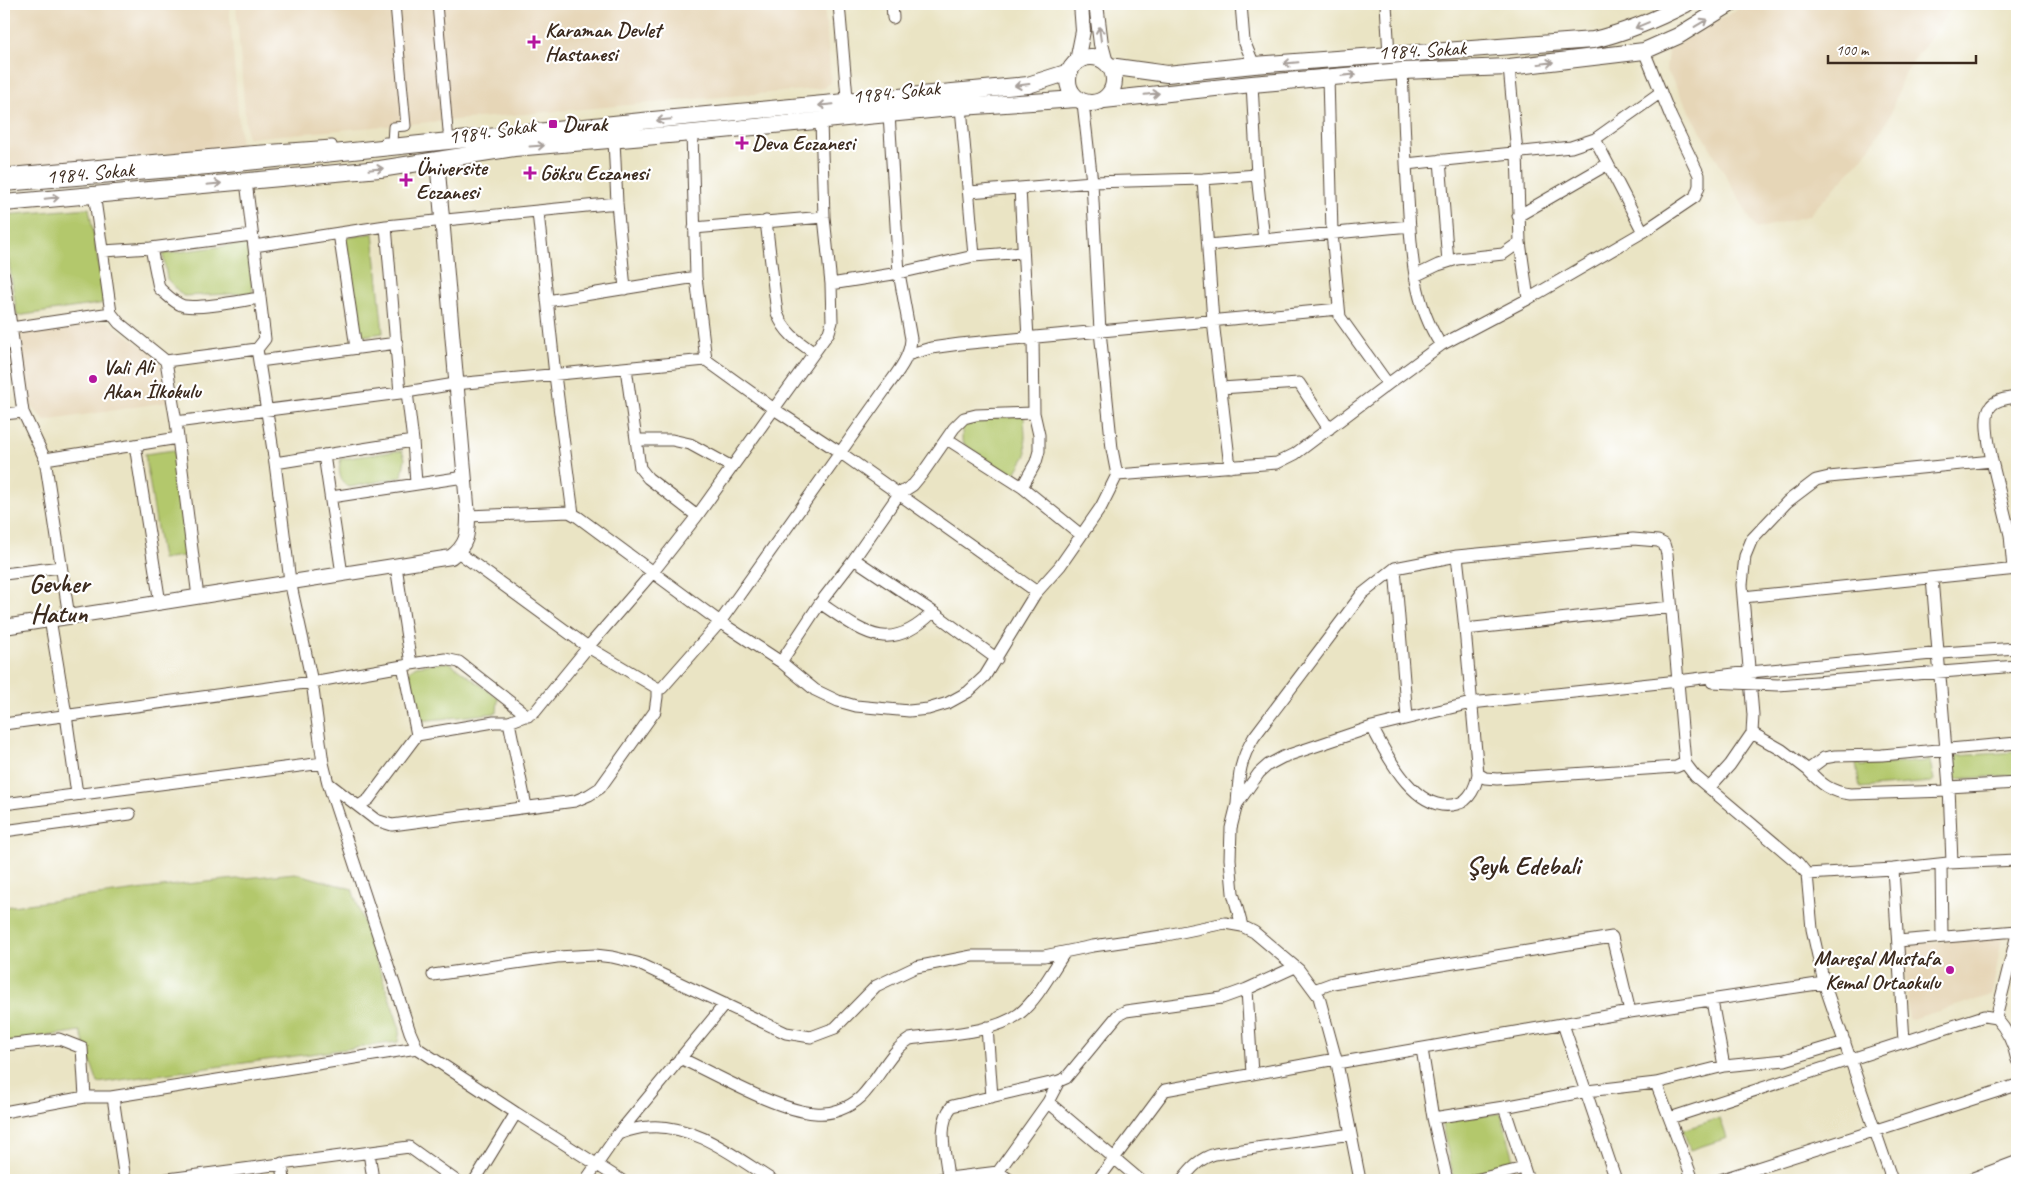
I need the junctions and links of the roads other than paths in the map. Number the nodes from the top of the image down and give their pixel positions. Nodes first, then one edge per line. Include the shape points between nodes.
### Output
1 (395, 4) edge
2 (437, 4) edge
3 (839, 4) edge
4 (892, 4) edge
5 (1081, 4) edge
6 (1096, 4) edge
7 (1241, 4) edge
8 (1386, 4) edge
9 (1686, 4) edge
10 (1730, 4) edge
11 (893, 18) dead end
12 (1608, 37) junction
13 (1644, 51) junction
14 (1389, 55) junction
15 (1610, 56) junction
16 (1108, 64) junction
17 (1073, 66) junction
18 (1254, 66) junction
19 (1509, 67) junction
20 (1402, 70) junction
21 (1328, 77) junction
22 (1252, 84) junction
23 (1661, 92) junction
24 (1104, 100) junction
25 (1080, 101) junction
26 (961, 107) junction
27 (848, 110) junction
28 (889, 114) junction
29 (821, 121) junction
30 (692, 133) junction
31 (1595, 138) junction
32 (614, 140) junction
33 (449, 142) junction
34 (1517, 153) junction
35 (437, 160) junction
36 (1440, 160) junction
37 (1406, 164) junction
38 (1608, 164) junction
39 (4, 173) edge
40 (1257, 175) junction
41 (1203, 179) junction
42 (246, 181) junction
43 (1092, 182) junction
44 (4, 183) edge
45 (1020, 188) junction
46 (970, 192) junction
47 (94, 193) junction
48 (4, 203) edge
49 (617, 203) junction
50 (538, 212) junction
51 (1518, 216) junction
52 (824, 217) junction
53 (442, 220) junction
54 (766, 221) junction
55 (386, 226) junction
56 (1410, 226) junction
57 (694, 228) junction
58 (1643, 232) junction
59 (339, 233) junction
60 (1332, 233) junction
61 (1264, 240) junction
62 (253, 241) junction
63 (1520, 242) junction
64 (1208, 245) junction
65 (151, 248) junction
66 (102, 251) junction
67 (1023, 252) junction
68 (974, 256) junction
69 (1448, 262) junction
70 (899, 274) junction
71 (4, 276) edge
72 (1415, 276) junction
73 (696, 277) junction
74 (831, 284) junction
75 (625, 289) junction
76 (259, 298) junction
77 (1528, 300) junction
78 (547, 301) junction
79 (1339, 309) junction
80 (111, 313) junction
81 (1213, 321) junction
82 (11, 328) junction
83 (1100, 331) junction
84 (1031, 339) junction
85 (397, 343) junction
86 (1441, 345) junction
87 (356, 348) junction
88 (257, 349) junction
89 (813, 352) junction
90 (907, 355) junction
91 (706, 360) junction
92 (166, 361) junction
93 (259, 361) junction
94 (626, 368) junction
95 (555, 375) junction
96 (455, 384) junction
97 (1388, 384) junction
98 (1221, 388) junction
99 (403, 392) junction
100 (2017, 397) edge
101 (266, 409) junction
102 (774, 409) junction
103 (23, 412) junction
104 (1034, 413) junction
105 (4, 414) edge
106 (176, 422) junction
107 (1329, 429) junction
108 (178, 438) junction
109 (947, 439) junction
110 (636, 440) junction
111 (413, 441) junction
112 (136, 445) junction
113 (841, 453) junction
114 (324, 456) junction
115 (45, 460) junction
116 (1992, 462) junction
117 (276, 463) junction
118 (1230, 466) junction
119 (732, 467) junction
120 (1117, 475) junction
121 (464, 477) junction
122 (416, 483) junction
123 (1022, 488) junction
124 (899, 494) junction
125 (331, 496) junction
126 (573, 514) junction
127 (468, 516) junction
128 (697, 516) junction
129 (1080, 534) junction
130 (2014, 535) edge
131 (458, 552) junction
132 (1456, 556) junction
133 (854, 559) junction
134 (396, 566) junction
135 (61, 567) junction
136 (1395, 568) junction
137 (2015, 569) edge
138 (653, 572) junction
139 (4, 574) edge
140 (342, 574) junction
141 (1932, 578) junction
142 (290, 581) junction
143 (1037, 592) junction
144 (198, 597) junction
145 (1743, 597) junction
146 (160, 603) junction
147 (820, 603) junction
148 (1671, 607) junction
149 (933, 612) junction
150 (69, 618) junction
151 (50, 619) junction
152 (720, 622) junction
153 (4, 627) edge
154 (1465, 629) junction
155 (588, 647) junction
156 (2017, 648) edge
157 (1937, 654) junction
158 (997, 660) junction
159 (782, 662) junction
160 (407, 665) junction
161 (2017, 666) edge
162 (1938, 673) junction
163 (1750, 678) junction
164 (312, 682) junction
165 (1678, 682) junction
166 (657, 688) junction
167 (1471, 703) junction
168 (66, 715) junction
169 (528, 716) junction
170 (1407, 718) junction
171 (510, 722) junction
172 (4, 724) edge
173 (1372, 727) junction
174 (1752, 733) junction
175 (417, 735) junction
176 (2017, 743) edge
177 (1945, 749) junction
178 (323, 763) junction
179 (1684, 764) junction
180 (1808, 770) junction
181 (1478, 774) junction
182 (328, 783) junction
183 (2017, 783) edge
184 (1709, 788) junction
185 (1949, 789) junction
186 (77, 794) junction
187 (4, 804) edge
188 (1237, 804) junction
189 (359, 806) junction
190 (526, 806) junction
191 (130, 814) dead end
192 (4, 831) edge
193 (2017, 860) edge
194 (1947, 863) junction
195 (1893, 869) junction
196 (1807, 874) junction
197 (1242, 926) junction
198 (2017, 931) edge
199 (2017, 934) edge
200 (1942, 937) junction
201 (1898, 942) junction
202 (1065, 952) junction
203 (1295, 967) junction
204 (433, 974) dead end
205 (1824, 983) junction
206 (1247, 989) junction
207 (1314, 990) junction
208 (1712, 1001) junction
209 (725, 1004) junction
210 (1630, 1012) junction
211 (1996, 1018) junction
212 (1563, 1024) junction
213 (988, 1028) junction
214 (1904, 1041) junction
215 (1845, 1042) junction
216 (4, 1045) edge
217 (417, 1048) junction
218 (1422, 1049) junction
219 (680, 1058) junction
220 (1850, 1059) junction
221 (2017, 1060) edge
222 (1337, 1061) junction
223 (1724, 1066) junction
224 (1252, 1074) junction
225 (1059, 1081) junction
226 (1656, 1083) junction
227 (2017, 1085) edge
228 (1587, 1091) junction
229 (86, 1097) junction
230 (111, 1097) junction
231 (992, 1097) junction
232 (1048, 1102) junction
233 (1504, 1107) junction
234 (4, 1112) edge
235 (516, 1113) junction
236 (1433, 1118) junction
237 (1670, 1118) junction
238 (1876, 1130) junction
239 (618, 1134) junction
240 (1351, 1134) junction
241 (370, 1152) junction
242 (1113, 1160) junction
243 (282, 1164) junction
244 (597, 1164) junction
245 (2017, 1164) edge
246 (1524, 1168) junction
247 (998, 1172) junction
248 (948, 1178) junction
249 (125, 1180) edge
250 (161, 1180) edge
251 (284, 1180) edge
252 (373, 1180) edge
253 (454, 1180) edge
254 (476, 1180) edge
255 (586, 1180) edge
256 (621, 1180) edge
257 (772, 1180) edge
258 (933, 1180) edge
259 (1010, 1180) edge
260 (1098, 1180) edge
261 (1140, 1180) edge
262 (1182, 1180) edge
263 (1360, 1180) edge
264 (1447, 1180) edge
265 (1475, 1180) edge
266 (1528, 1180) edge
267 (1616, 1180) edge
268 (1693, 1180) edge
269 (1720, 1180) edge
270 (1892, 1180) edge
271 (1972, 1180) edge

1 - 39 street via 406,126 394,127 392,142 248,150
2 - 33 street
3 - 27 street
4 - 11 street
5 - 17 street via 1082,31
16 -> 6 street via 1101,44
7 - 18 street via 1244,41
8 - 14 street
9 -> 12 main road
13 -> 10 main road, 1984. Sokak via 1678,36
12 - 14 main road
12 - 15 main road
13 - 15 main road, 1984. Sokak
13 - 23 street
14 -> 18 main road
19 -> 15 main road, 1984. Sokak
16 - 17 main road via 1095,57 1087,57
16 - 18 main road via 1167,74
16 - 24 main road via 1114,81
17 - 25 main road via 1068,87
17 -> 27 main road via 1028,85
19 - 20 main road, 1984. Sokak
19 - 34 street
21 -> 20 main road, 1984. Sokak
20 - 37 street
21 - 22 main road, 1984. Sokak
21 - 60 street
24 -> 22 main road, 1984. Sokak
22 - 40 street
23 - 31 street
23 - 58 street via 1699,175 1699,186 1695,197
24 - 25 main road via 1090,104
25 - 26 main road, 1984. Sokak
25 - 43 street
26 - 28 main road, 1984. Sokak
26 - 46 street
27 - 28 main road, 1984. Sokak
27 - 29 main road, 1984. Sokak
27 -> 33 main road via 642,121
28 - 70 street
29 - 30 main road, 1984. Sokak
29 - 52 street
30 - 32 main road, 1984. Sokak
30 - 57 street
31 - 34 street via 1571,147
31 - 38 street
35 -> 32 main road, 1984. Sokak via 514,148
32 - 49 street
33 - 44 main road
34 - 36 street
34 - 51 street
42 -> 35 main road, 1984. Sokak via 380,169
35 - 53 street
36 - 37 street
36 - 69 street
37 - 56 street
38 - 51 street
38 - 58 street
40 - 41 street
40 - 61 street
41 - 43 street
41 - 64 street
47 -> 42 main road, 1984. Sokak
42 - 62 street
43 - 45 street
43 - 83 street
45 - 46 street
45 - 67 street
46 - 68 street
48 -> 47 main road, 1984. Sokak
47 - 66 street
49 - 50 street
49 - 75 street
50 - 53 street
50 - 78 street
51 - 63 street
52 - 54 street
52 - 74 street
53 - 55 street
53 - 96 street
54 - 57 street
54 - 89 street via 777,313 794,339
55 - 59 street
55 - 85 street
56 - 60 street
56 - 72 street
57 - 73 street
58 - 77 street
59 - 62 street
59 - 87 street
60 - 61 street
60 - 79 street
61 - 64 street
62 - 65 street
62 - 76 street
63 - 69 street via 1503,254
63 - 77 street
64 - 81 street
65 - 66 street
65 - 76 street via 159,288 178,303 185,306 212,305
66 - 80 street
67 - 68 street
67 - 84 street
68 - 70 street
69 - 72 street
70 - 74 street
70 - 90 street via 911,339
71 - 82 street
72 - 86 street via 1426,319
73 - 75 street
73 - 91 street
74 - 89 street via 832,322 829,332
75 - 78 street
76 - 88 street via 265,339
77 - 86 street
78 - 95 street
79 - 81 street
79 - 97 street via 1340,317
80 - 82 street
80 - 92 street
81 - 83 street
81 - 98 street
82 - 103 street
83 - 84 street
83 - 120 street
84 - 90 street via 931,348
84 - 104 street
85 - 87 street
85 - 99 street
86 - 97 street
87 - 93 street
88 - 92 street
88 - 93 street
89 - 102 street
90 - 113 street
91 - 94 street
91 - 102 street
92 - 106 street
93 - 101 street
94 - 95 street
94 - 110 street
95 - 96 street
95 - 126 street
96 - 99 street
96 - 121 street
97 - 107 street
98 - 107 street via 1299,384
98 - 118 street
99 - 101 street
99 - 111 street
100 - 116 street via 1990,406 1987,428
101 - 106 street
101 - 117 street
102 - 113 street
102 - 119 street
103 - 105 street
103 - 115 street
104 - 109 street via 964,418
104 - 123 street via 1039,451
106 - 108 street
107 - 118 street via 1277,463
108 - 112 street
108 - 144 street
109 - 123 street
109 - 124 street via 913,485
110 - 119 street via 672,440 690,444
110 - 128 street via 640,468 648,478
111 - 114 street
111 - 122 street
112 - 115 street
112 - 146 street
113 - 124 street
113 - 152 street
114 - 117 street
114 - 125 street
115 - 135 street
116 - 130 street
116 - 145 street via 1816,480 1787,502 1752,539 1745,556
117 - 142 street
118 - 120 street
119 - 128 street
120 - 129 street via 1101,507
121 - 122 street
121 - 127 street
122 - 125 street
123 - 129 street
124 - 133 street
124 - 143 street
125 - 140 street
126 - 127 street via 559,511
126 - 138 street
127 - 131 street via 468,535
128 - 138 street
129 - 143 street via 1060,566
130 - 137 street
131 - 134 street via 451,558
131 - 155 street
132 - 136 street
132 - 148 street via 1633,539 1658,541 1664,544 1667,554
132 - 154 street
133 - 147 street
133 - 149 street
134 - 140 street
134 - 160 street
135 - 139 street
135 - 150 street
136 - 170 street
136 - 188 street via 1362,594 1254,736 1239,769
137 - 141 street
138 - 152 street
138 - 155 street
140 - 142 street
141 - 145 street
141 - 157 street
142 - 144 street
142 - 164 street
143 - 158 street
144 - 146 street
145 - 163 street
146 - 150 street
147 - 149 street via 860,628 887,637 910,631
147 - 159 street
148 - 154 street
148 - 165 street
149 - 158 street
150 - 151 street
151 - 153 street
151 - 168 street
152 - 159 street
152 - 166 street via 662,688
154 - 167 street
155 - 166 street
155 - 169 street via 541,706
156 - 157 street
157 - 162 street
157 - 163 street
158 - 159 street via 968,692 948,703 909,711 838,701 815,690
160 - 164 street
160 - 169 street via 444,658 459,662
160 - 175 street
161 - 162 street
162 - 163 street via 1778,685
162 - 177 street
163 - 165 street
163 - 174 street
164 - 168 street
164 - 178 street
165 - 167 street
165 - 179 street
166 - 190 street via 655,711 600,788 575,801
167 - 170 street
167 - 181 street
168 - 172 street
168 - 186 street
169 - 171 street
170 - 173 street
171 - 175 street
171 - 190 street
173 - 181 street via 1388,756 1410,787 1423,799 1437,804 1461,803 1468,798
173 - 188 street via 1268,765
174 - 180 street
174 - 184 street
175 - 189 street via 369,799
176 - 177 street
177 - 180 street via 1835,756 1824,758
177 - 185 street
178 - 182 street
178 - 186 street
179 - 181 street via 1497,779
179 - 184 street
180 - 185 street via 1828,789 1850,794
182 - 189 street
182 - 217 street
183 - 185 street
184 - 196 street via 1798,862
185 - 194 street
186 - 187 street
188 - 197 street via 1231,828 1230,859 1233,893
189 - 190 street via 376,820 392,825
191 - 192 street
193 - 194 street
194 - 195 street
194 - 200 street
195 - 196 street
195 - 201 street
196 - 205 street via 1812,928
197 - 202 street via 1225,924
197 - 203 street via 1254,932
198 - 200 street
199 - 211 street
200 - 201 street
201 - 214 street
202 - 209 street via 1044,956 972,956 916,967 876,986 834,1028 811,1037 786,1033
202 - 213 street via 1020,1013
203 - 206 street
203 - 207 street
204 - 209 street via 557,957 612,956 637,963
205 - 208 street
205 - 215 street
206 - 224 street
206 - 225 street via 1222,998 1126,1011 1118,1015 1066,1078
207 - 210 street via 1333,983 1612,937
207 - 222 street via 1319,997
208 - 210 street
208 - 223 street
209 - 219 street
210 - 212 street
211 - 214 street via 1971,1018
211 - 221 street via 2011,1042
212 - 218 street
212 - 228 street
213 - 219 street via 910,1039 855,1102 839,1110 816,1114 761,1097
213 - 231 street
214 - 220 street
215 - 220 street
215 - 223 street via 1785,1060
216 - 229 street via 59,1039 82,1048
217 - 230 street
217 - 235 street
218 - 222 street
218 - 236 street
219 - 239 street
220 - 237 street
220 - 238 street
222 - 224 street
222 - 240 street
223 - 226 street
224 - 242 street via 1164,1090
225 - 231 street
225 - 232 street
226 - 228 street
226 - 237 street
227 - 238 street
228 - 233 street
228 - 267 street
229 - 230 street
229 - 234 street
230 - 249 street
231 - 248 street via 952,1106 946,1113 943,1123
232 - 242 street
232 - 247 street
233 - 236 street
233 - 246 street
235 - 244 street
235 - 254 street
236 - 264 street
237 - 268 street
238 - 269 street
238 - 270 street
239 - 244 street
239 - 257 street via 648,1127 691,1133 710,1141
240 - 262 street via 1215,1154 1203,1158
240 - 263 street
241 - 243 street
241 - 252 street
241 - 253 street via 409,1147
242 - 260 street
242 - 261 street
243 - 250 street
243 - 251 street
244 - 255 street
244 - 256 street
245 - 271 street
246 - 265 street
246 - 266 street
247 - 248 street
247 - 259 street
248 - 258 street

